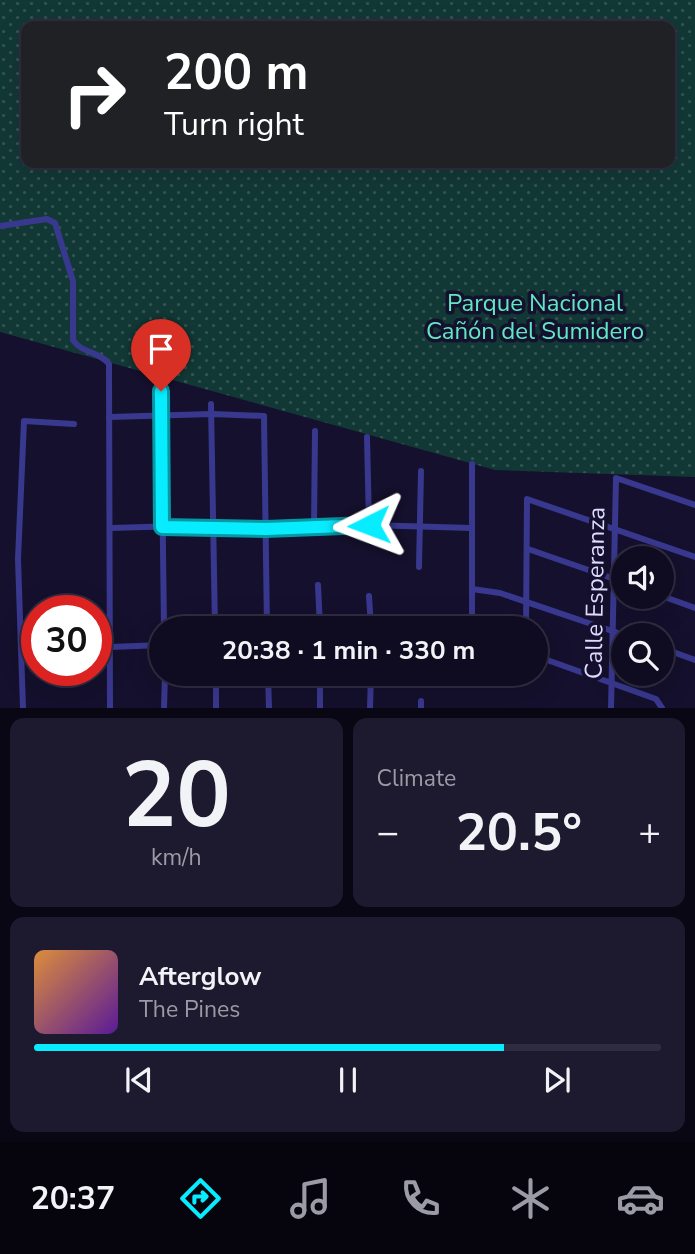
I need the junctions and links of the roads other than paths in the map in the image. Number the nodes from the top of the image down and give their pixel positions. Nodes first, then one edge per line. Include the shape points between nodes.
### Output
1 (0, 226) edge
2 (161, 391) dead end
3 (211, 404) dead end
4 (212, 414) junction
5 (160, 416) junction
6 (109, 417) junction
7 (74, 424) dead end
8 (315, 431) dead end
9 (366, 437) dead end
10 (472, 464) dead end
11 (421, 471) dead end
12 (695, 505) edge
13 (213, 525) junction
14 (369, 525) junction
15 (420, 526) junction
16 (162, 527) junction
17 (616, 527) junction
18 (111, 528) junction
19 (314, 528) junction
20 (471, 528) junction
21 (266, 529) junction
22 (617, 546) edge
23 (528, 549) junction
24 (695, 557) edge
25 (419, 567) dead end
26 (611, 578) edge
27 (318, 585) dead end
28 (472, 589) junction
29 (110, 595) edge
30 (369, 596) dead end
31 (674, 600) edge
32 (526, 601) junction
33 (695, 608) edge
34 (164, 616) edge
35 (215, 616) edge
36 (267, 616) edge
37 (319, 616) edge
38 (370, 616) edge
39 (472, 616) edge
40 (526, 616) edge
41 (611, 631) edge
42 (149, 645) edge
43 (112, 647) edge
44 (674, 652) edge
45 (695, 660) edge
46 (548, 661) edge
47 (611, 684) edge
48 (110, 686) edge
49 (165, 686) edge
50 (216, 686) edge
51 (268, 686) edge
52 (320, 686) edge
53 (370, 686) edge
54 (613, 686) edge
55 (616, 686) edge
56 (23, 708) edge
57 (110, 708) edge
58 (164, 708) edge
59 (216, 708) edge
60 (269, 708) edge
61 (320, 708) edge
62 (370, 708) edge
63 (611, 708) edge
64 (662, 708) edge

1 - 6 street via 47,219 55,223 73,281 73,340 109,364
2 - 5 street
3 - 4 street
4 - 5 street
4 - 13 street
4 - 21 street via 264,416
5 - 6 street
5 - 16 street
6 - 18 street
7 - 56 street via 24,422 18,559
8 - 19 street
9 - 14 street
10 - 20 street
11 - 15 street
12 - 17 street, Calle Esperanza via 616,478
13 - 16 street
13 - 21 street
13 - 35 street
14 - 15 street
14 - 19 street
15 - 20 street
15 - 25 street
16 - 18 street
16 - 34 street
17 - 22 street, Calle Esperanza
17 - 23 street via 527,499
17 - 24 street
18 - 29 street
19 - 21 street
20 - 28 street
21 - 36 street
23 - 26 street
23 - 32 street
27 - 37 street
28 - 32 street
28 - 39 street
30 - 38 street
31 - 33 street
32 - 40 street
32 - 41 street
42 - 43 street
44 - 45 street
46 - 47 street
48 - 57 street
49 - 58 street
50 - 59 street
51 - 60 street
52 - 61 street
53 - 62 street
54 - 63 street, Calle Esperanza
55 - 64 street via 656,699

